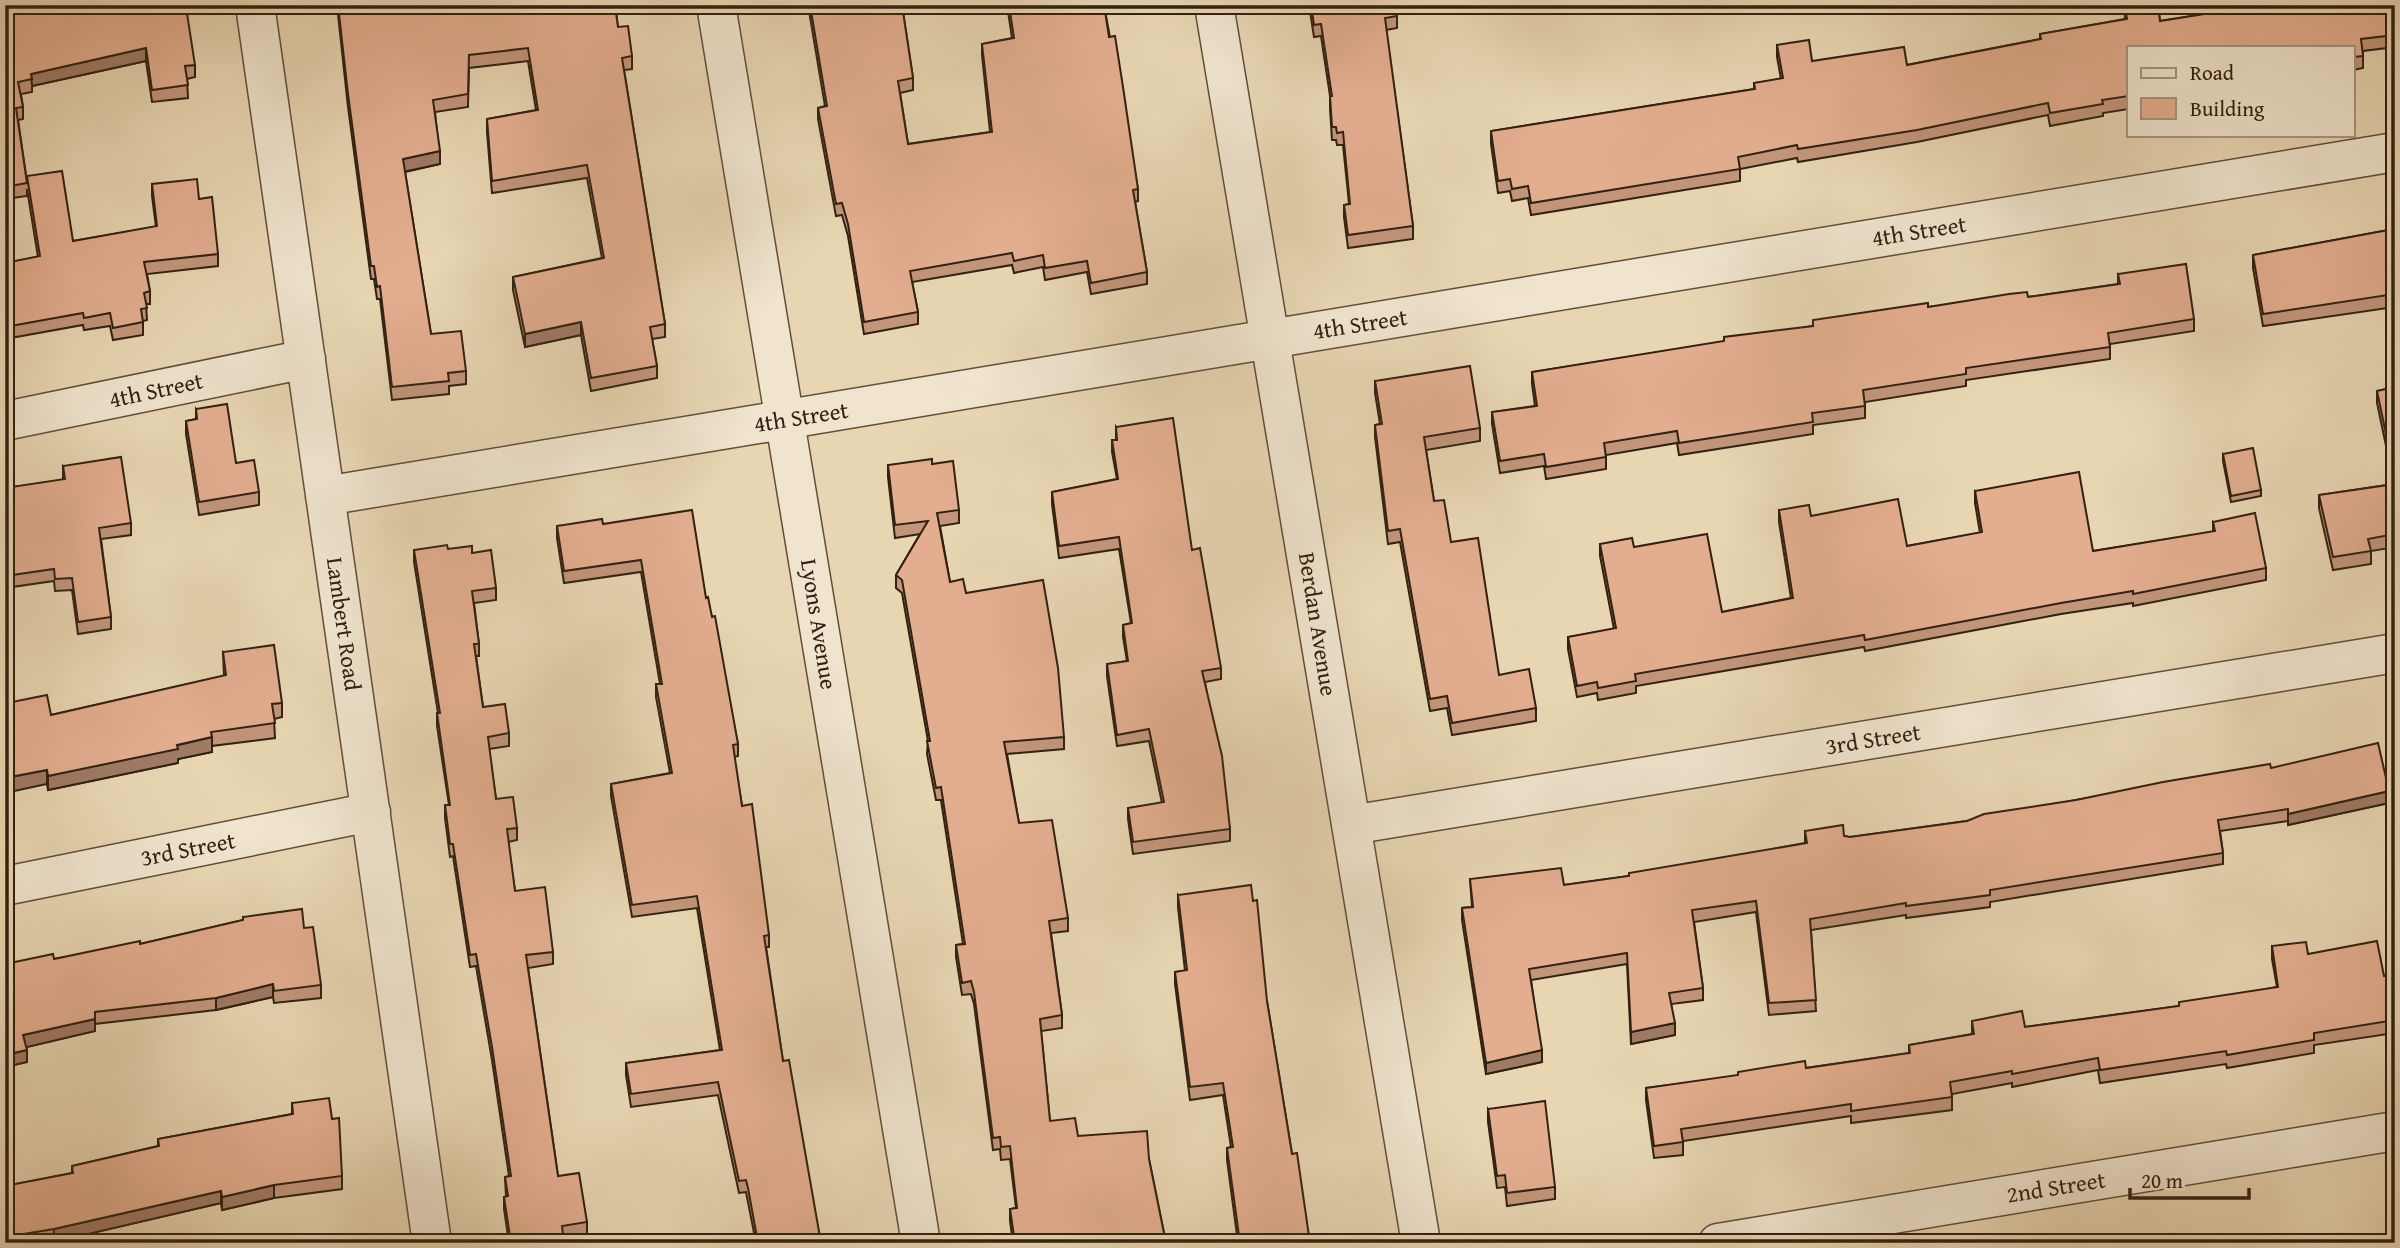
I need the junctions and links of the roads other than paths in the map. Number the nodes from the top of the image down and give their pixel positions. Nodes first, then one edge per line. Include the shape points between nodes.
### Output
1 (255, 5) edge
2 (716, 5) edge
3 (1214, 5) edge
4 (2395, 152) edge
5 (1270, 339) junction
6 (306, 359) junction
7 (785, 420) junction
8 (5, 421) edge
9 (325, 496) junction
10 (2395, 653) edge
11 (371, 812) junction
12 (1351, 825) junction
13 (5, 886) edge
14 (2395, 1131) edge
15 (432, 1243) edge
16 (921, 1243) edge
17 (1421, 1243) edge
18 (1718, 1243) edge

1 - 6 street, Lambert Road
2 - 7 street, Lyons Avenue
3 - 5 street, Berdan Avenue
4 - 5 street, 4th Street
5 - 7 street, 4th Street
5 - 12 street, Berdan Avenue
6 - 8 street, 4th Street
6 - 9 street, Lambert Road
7 - 9 street, 4th Street
7 - 16 street, Lyons Avenue
9 - 11 street, Lambert Road
10 - 12 street, 3rd Street
11 - 13 street, 3rd Street
11 - 15 street, Lambert Road
12 - 17 street, Berdan Avenue
14 - 18 street, 2nd Street

